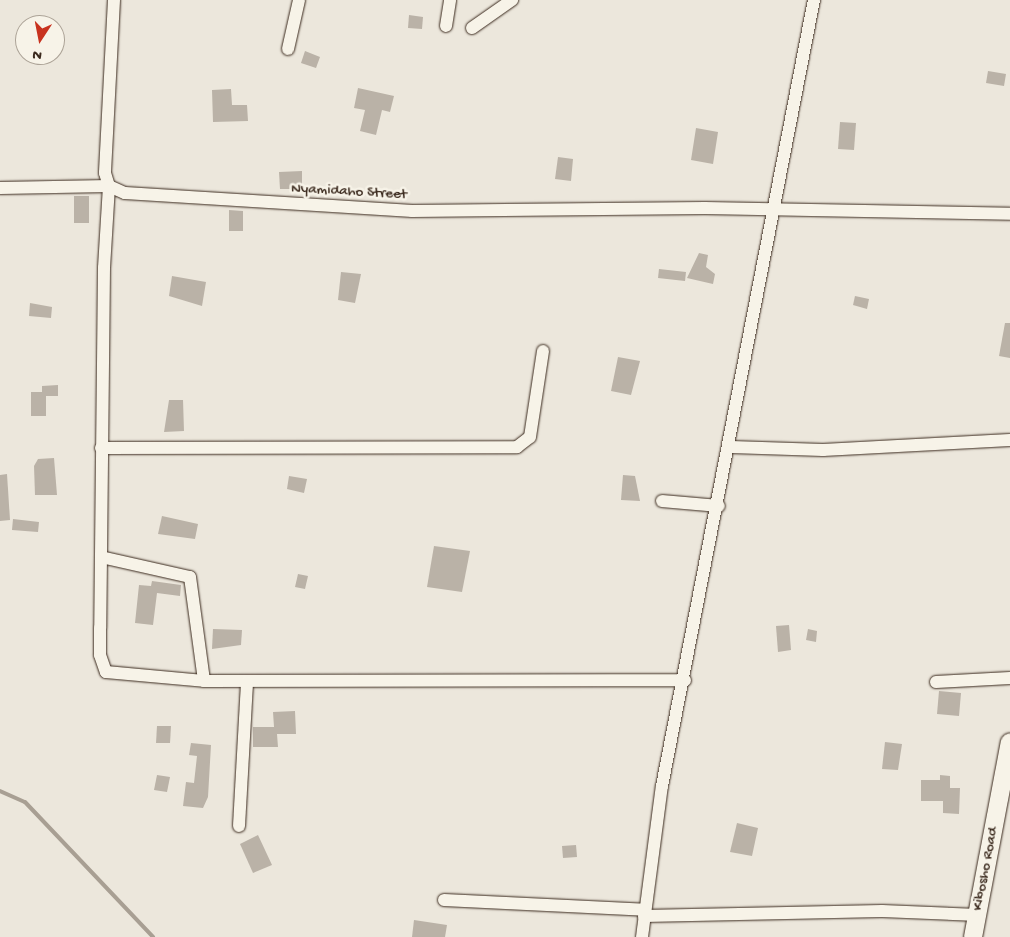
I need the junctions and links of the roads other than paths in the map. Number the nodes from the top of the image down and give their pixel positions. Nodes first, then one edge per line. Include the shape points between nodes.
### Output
1 (114, 0) edge
2 (299, 0) edge
3 (450, 0) edge
4 (512, 0) edge
5 (814, 0) edge
6 (446, 26) dead end
7 (472, 28) dead end
8 (288, 49) dead end
9 (109, 186) junction
10 (0, 188) edge
11 (777, 211) junction
12 (1010, 214) edge
13 (542, 351) dead end
14 (1010, 440) edge
15 (731, 447) junction
16 (101, 448) junction
17 (662, 501) dead end
18 (720, 506) junction
19 (102, 557) junction
20 (1010, 678) edge
21 (685, 680) junction
22 (204, 681) junction
23 (247, 682) junction
24 (936, 682) dead end
25 (1010, 742) edge
26 (1006, 785) edge
27 (238, 826) dead end
28 (444, 900) dead end
29 (645, 913) junction
30 (978, 915) junction
31 (642, 937) edge
32 (973, 937) edge

1 - 9 street via 105,173
2 - 8 street
3 - 6 street
4 - 7 street
5 - 11 street
9 - 10 street, Nyamidaho Street
9 - 11 street, Nyamidaho Street via 125,193 179,199 412,211
9 - 16 street
11 - 12 street, Nyamidaho Street
11 - 15 street
13 - 16 street via 530,437 517,447
14 - 15 street via 823,450
15 - 18 street
16 - 19 street
17 - 18 street
18 - 21 street
19 - 22 street via 190,577
19 - 22 street via 100,656 106,672
20 - 24 street
21 - 23 street
21 - 29 street via 662,786
22 - 23 street
23 - 27 street
25 - 26 street, Kibosho Road
26 - 30 street, Kibosho Road
28 - 29 street
29 - 30 street via 882,911
29 - 31 street
30 - 32 street, Kibosho Road

